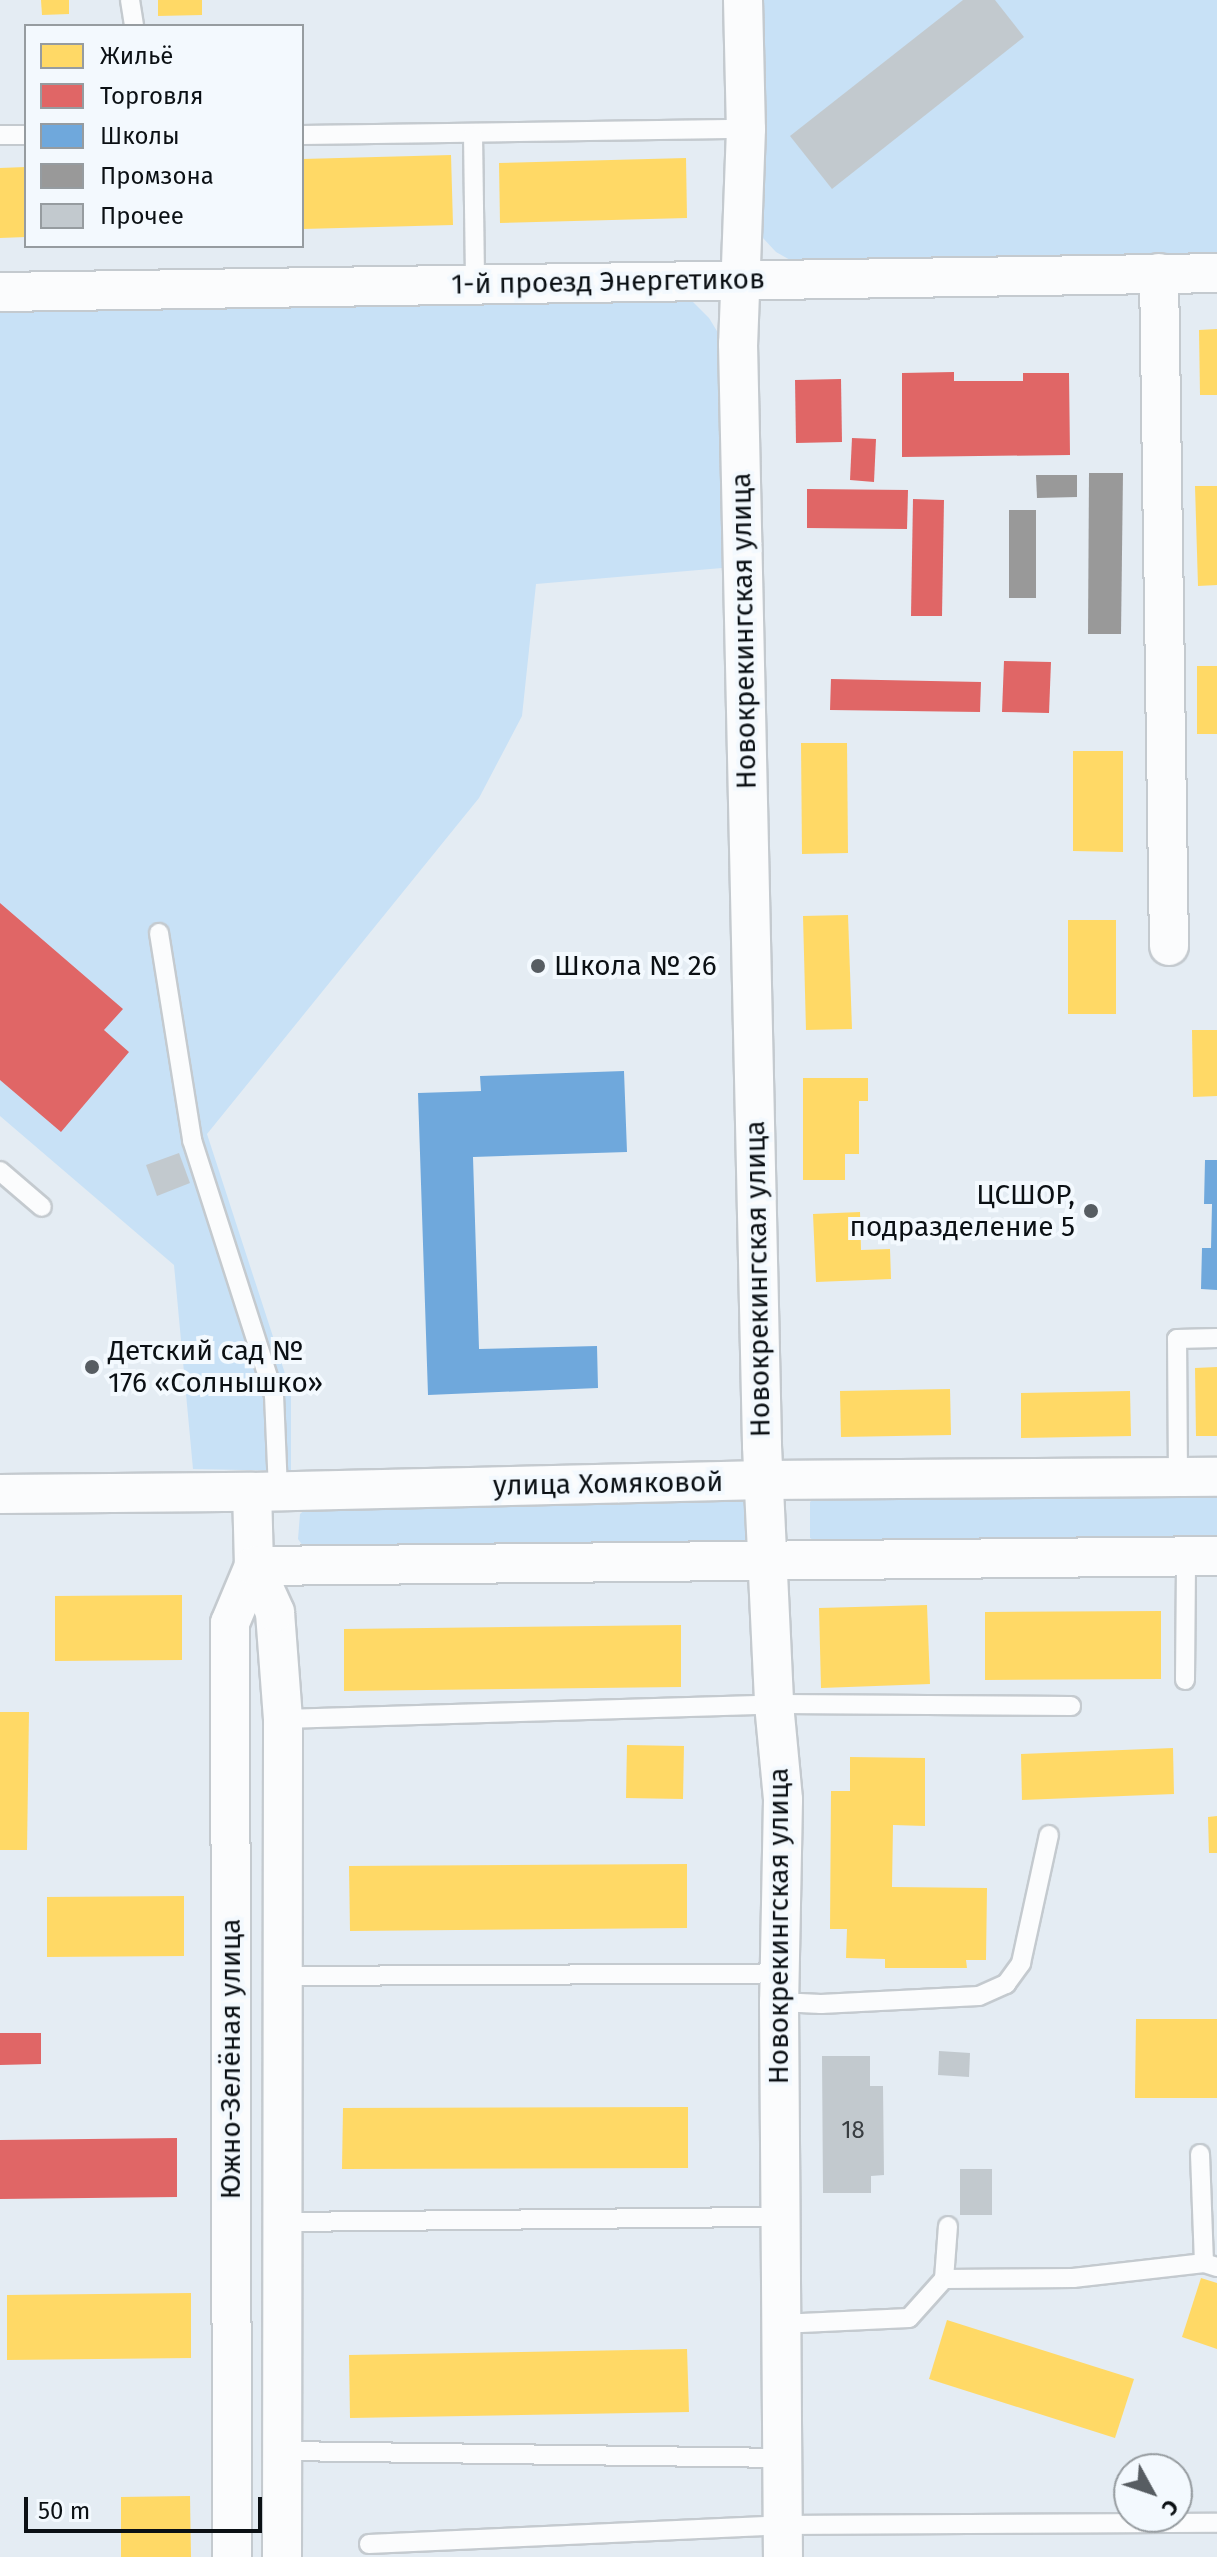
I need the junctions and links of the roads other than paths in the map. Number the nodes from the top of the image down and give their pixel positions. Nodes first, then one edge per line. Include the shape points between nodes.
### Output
1 (130, 0) edge
2 (743, 0) edge
3 (134, 24) edge
4 (746, 129) junction
5 (0, 135) edge
6 (24, 135) edge
7 (304, 135) edge
8 (473, 135) junction
9 (1159, 273) junction
10 (1217, 273) edge
11 (740, 281) junction
12 (475, 283) junction
13 (0, 292) edge
14 (159, 933) dead end
15 (1169, 946) dead end
16 (0, 1171) edge
17 (42, 1207) dead end
18 (1217, 1338) edge
19 (1178, 1477) junction
20 (1217, 1477) edge
21 (764, 1480) junction
22 (265, 1492) junction
23 (0, 1494) edge
24 (1201, 1556) edge
25 (768, 1561) junction
26 (254, 1566) junction
27 (1185, 1680) dead end
28 (774, 1704) junction
29 (1071, 1706) dead end
30 (283, 1719) junction
31 (1049, 1835) dead end
32 (285, 1976) junction
33 (779, 1987) junction
34 (1200, 2154) dead end
35 (780, 2217) junction
36 (283, 2222) junction
37 (948, 2226) dead end
38 (1211, 2265) edge
39 (944, 2279) junction
40 (780, 2324) junction
41 (283, 2451) junction
42 (781, 2458) junction
43 (1217, 2523) edge
44 (782, 2541) edge
45 (369, 2544) dead end
46 (232, 2557) edge
47 (282, 2557) edge

1 - 3 lane
2 - 4 street, Новокрекингская улица
4 - 8 lane
4 - 11 street, Новокрекингская улица
5 - 6 lane
7 - 8 lane
8 - 12 lane
9 - 10 street, 1-й проезд Энергетиков
9 - 11 street, 1-й проезд Энергетиков
9 - 15 street
11 - 12 street, 1-й проезд Энергетиков
11 - 21 street, Новокрекингская улица
12 - 13 street, 1-й проезд Энергетиков
14 - 22 lane via 192,1140 274,1395
16 - 17 lane
18 - 19 lane via 1177,1339
19 - 20 street, улица Хомяковой
19 - 21 street, улица Хомяковой
21 - 22 street, улица Хомяковой
21 - 25 street, Новокрекингская улица
22 - 23 street, улица Хомяковой
22 - 26 street, Южно-Зелёная улица
24 - 25 street
24 - 27 lane
25 - 26 street
25 - 28 street, Новокрекингская улица
26 - 30 street, Южно-Зелёная улица via 275,1612
26 - 46 street, Южно-Зелёная улица via 230,1623
28 - 29 lane
28 - 30 lane
28 - 33 street, Новокрекингская улица via 783,1800
30 - 32 street, Южно-Зелёная улица
31 - 33 lane via 1021,1963 1006,1984 979,1996 821,2004
32 - 33 lane
32 - 36 street, Южно-Зелёная улица
33 - 35 street, Новокрекингская улица
34 - 38 lane
35 - 36 lane
35 - 40 street, Новокрекингская улица
36 - 41 street, Южно-Зелёная улица
37 - 39 lane
38 - 39 lane via 1073,2278
39 - 40 lane via 909,2318
40 - 42 street, Новокрекингская улица
41 - 42 lane
41 - 47 street, Южно-Зелёная улица
42 - 44 street, Новокрекингская улица
43 - 44 lane
44 - 45 lane

